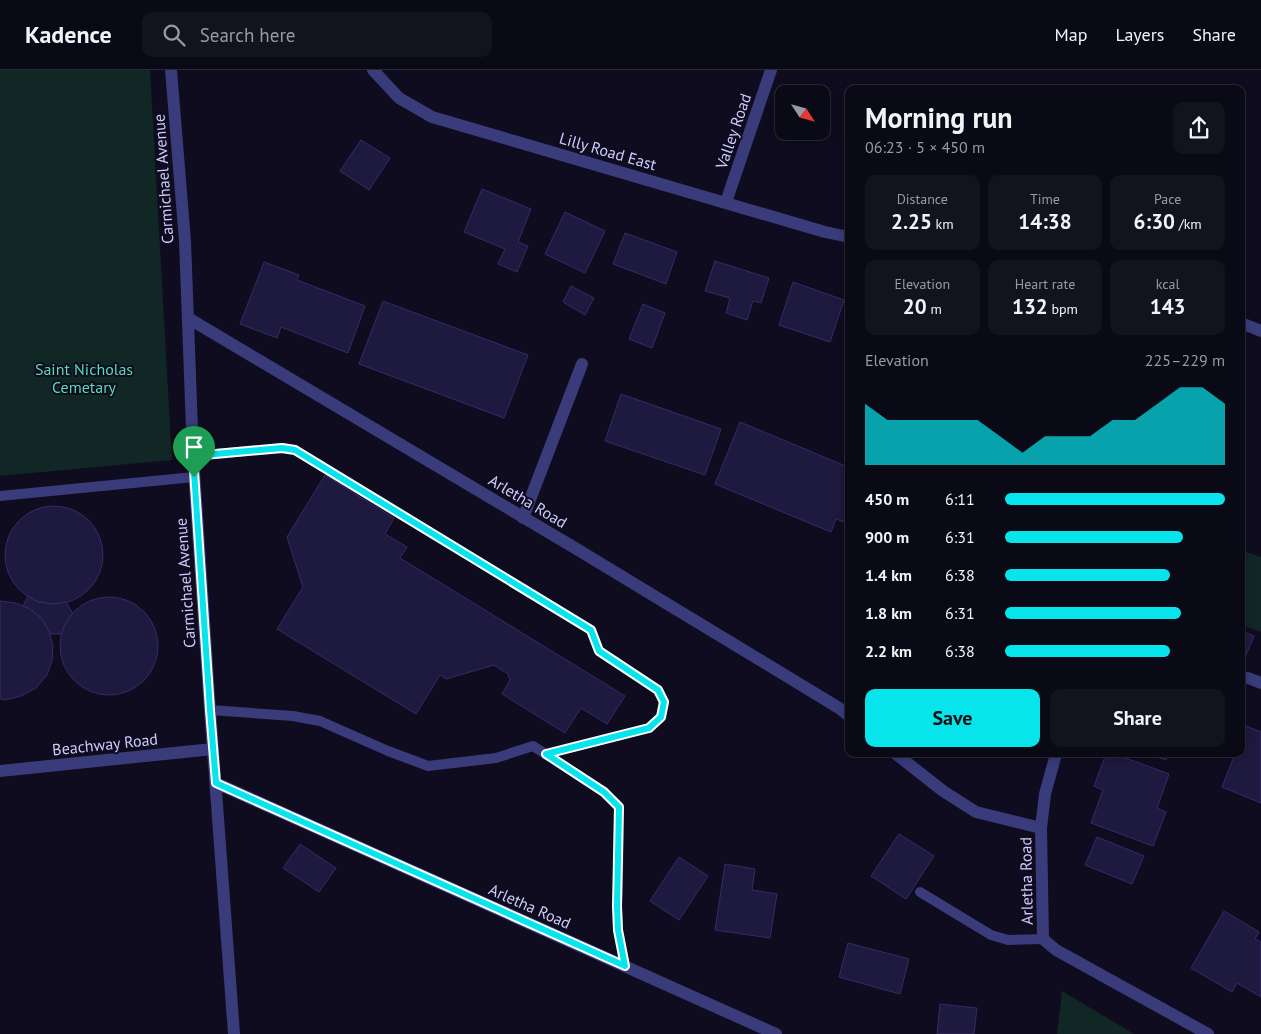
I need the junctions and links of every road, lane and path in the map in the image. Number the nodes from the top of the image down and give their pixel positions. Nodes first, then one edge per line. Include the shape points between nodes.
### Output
1 (171, 70) edge
2 (373, 70) edge
3 (771, 70) edge
4 (726, 202) junction
5 (845, 236) edge
6 (188, 318) junction
7 (1245, 325) edge
8 (1261, 331) edge
9 (582, 364) dead end
10 (193, 456) junction
11 (194, 477) junction
12 (0, 496) edge
13 (524, 518) junction
14 (1248, 678) dead end
15 (1261, 683) edge
16 (210, 710) junction
17 (845, 713) edge
18 (212, 749) junction
19 (546, 754) junction
20 (900, 757) edge
21 (1055, 757) edge
22 (0, 771) edge
23 (216, 783) junction
24 (1041, 828) junction
25 (920, 892) dead end
26 (1043, 939) junction
27 (625, 966) junction
28 (234, 1034) edge
29 (776, 1034) edge
30 (1208, 1034) edge

1 - 6 street, Carmichael Avenue
2 - 4 street, Lilly Road East via 399,98 432,117
3 - 4 street, Valley Road
4 - 5 street, Lilly Road East
6 - 10 street, Carmichael Avenue
6 - 13 street, Arletha Road
7 - 8 street
9 - 13 street
10 - 11 street, Carmichael Avenue
10 - 19 lane via 282,448 295,450 591,630 599,651 658,690 664,702 661,717 649,728
11 - 12 lane
11 - 16 street, Carmichael Avenue
13 - 17 street, Arletha Road
14 - 15 street
16 - 18 street, Carmichael Avenue
16 - 19 lane via 320,721 428,766 496,758 533,746
18 - 22 street, Beachway Road
18 - 23 street, Carmichael Avenue
19 - 27 lane via 604,792 619,807 617,906
20 - 24 street, Arletha Road via 976,812
21 - 24 street via 1045,794
23 - 27 street, Arletha Road
23 - 28 street, Carmichael Avenue
24 - 26 street, Arletha Road
25 - 26 lane via 991,935 1008,940
26 - 30 street, Arletha Road via 1056,950
27 - 29 street, Arletha Road

